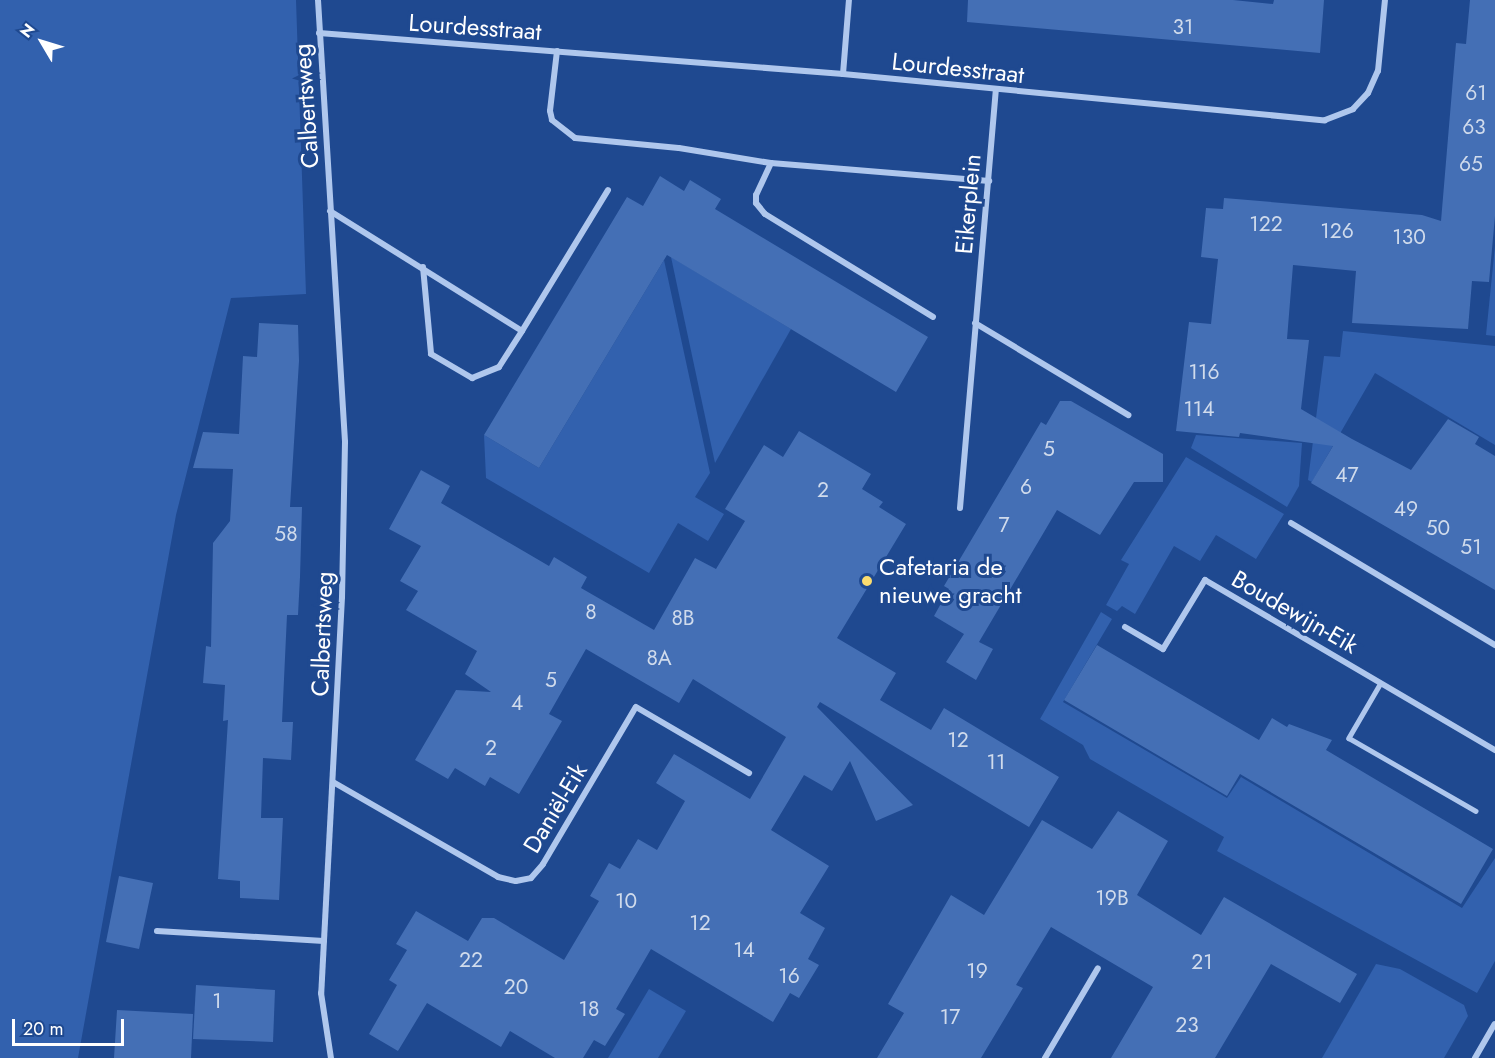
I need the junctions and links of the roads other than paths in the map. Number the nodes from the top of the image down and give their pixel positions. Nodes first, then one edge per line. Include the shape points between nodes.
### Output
1 (318, 0) edge
2 (849, 0) edge
3 (1385, 0) edge
4 (319, 33) junction
5 (557, 51) junction
6 (843, 74) junction
7 (996, 90) junction
8 (771, 163) junction
9 (989, 181) junction
10 (608, 190) dead end
11 (330, 211) junction
12 (423, 267) junction
13 (933, 317) dead end
14 (975, 323) junction
15 (522, 331) junction
16 (1128, 415) dead end
17 (960, 508) dead end
18 (1291, 523) dead end
19 (1125, 627) dead end
20 (1495, 645) edge
21 (1381, 683) junction
22 (1495, 750) edge
23 (749, 773) dead end
24 (333, 782) junction
25 (1476, 811) dead end
26 (157, 931) dead end
27 (324, 941) junction
28 (1098, 968) dead end
29 (1495, 1024) edge
30 (331, 1058) edge
31 (1045, 1058) edge
32 (1475, 1058) edge

1 - 4 street, Calbertsweg
2 - 6 street
3 - 7 street, Lourdesstraat via 1378,71 1368,93 1353,109 1325,120
4 - 5 street, Lourdesstraat
4 - 11 street, Calbertsweg
5 - 6 street, Lourdesstraat
5 - 8 street, Lourdesstraat via 550,111 552,120 575,138 679,148
6 - 7 street, Lourdesstraat
7 - 9 street, Eikerplein
8 - 9 street, Lourdesstraat
8 - 13 street via 756,195 756,203 765,213
9 - 14 street, Eikerplein
10 - 15 street
11 - 12 street
11 - 24 street, Calbertsweg via 345,442
12 - 15 street
12 - 15 street via 431,354 472,378 499,367
14 - 16 street
14 - 17 street, Eikerplein
18 - 20 street
19 - 21 street, Boudewijn-Eik via 1163,649 1205,580
21 - 22 street, Boudewijn-Eik
21 - 25 lane via 1349,738
23 - 24 street, Daniël-Eik via 636,707 543,864 531,878 516,881 498,877
24 - 27 street, Calbertsweg
26 - 27 street
27 - 30 street, Calbertsweg via 321,993
28 - 31 street
29 - 32 street

